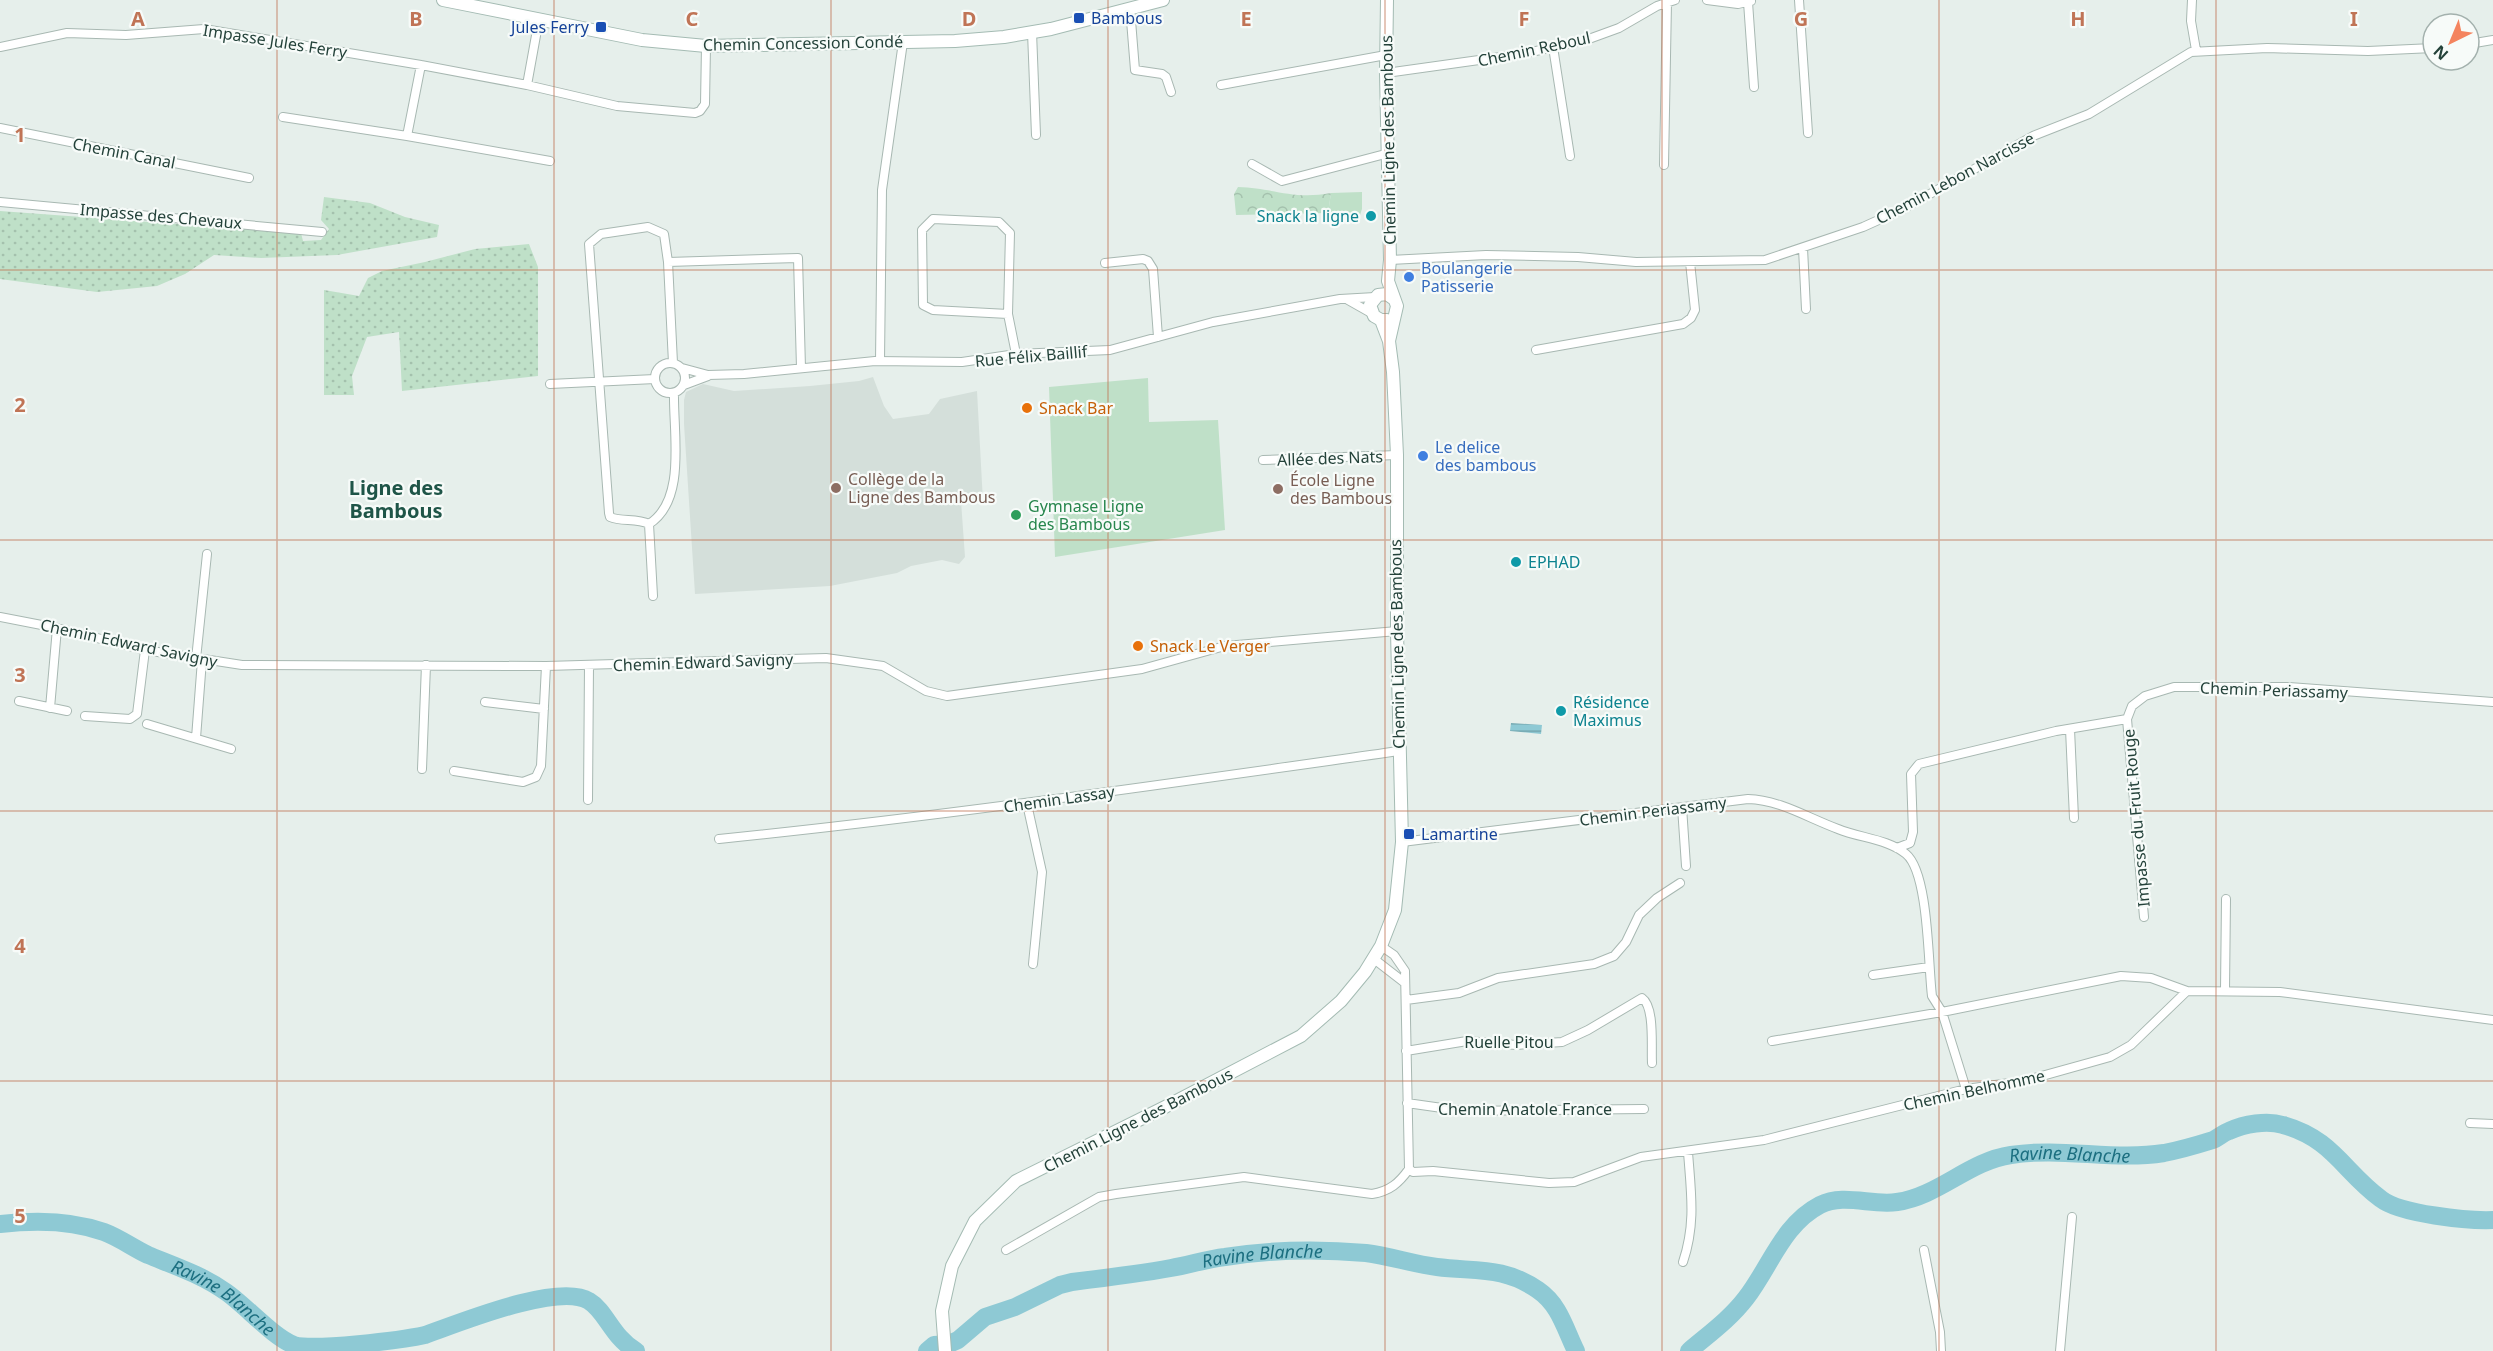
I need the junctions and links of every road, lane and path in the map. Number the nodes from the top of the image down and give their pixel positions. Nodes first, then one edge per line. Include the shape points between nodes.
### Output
1 (442, 0) edge
2 (1162, 0) edge
3 (1387, 0) edge
4 (1707, 0) edge
5 (1799, 0) edge
6 (2192, 0) edge
7 (1671, 1) edge
8 (1750, 1) edge
9 (1130, 9) junction
10 (539, 19) junction
11 (1032, 32) junction
12 (903, 42) junction
13 (706, 46) junction
14 (0, 47) edge
15 (1552, 48) junction
16 (2421, 48) edge
17 (2196, 50) junction
18 (1386, 55) junction
19 (421, 65) junction
20 (1386, 73) junction
21 (528, 85) junction
22 (1221, 85) dead end
23 (1754, 87) dead end
24 (1171, 92) dead end
25 (283, 117) dead end
26 (0, 128) edge
27 (1808, 133) dead end
28 (1036, 135) dead end
29 (407, 136) junction
30 (1389, 153) junction
31 (1570, 156) dead end
32 (550, 161) dead end
33 (1252, 164) dead end
34 (1664, 165) dead end
35 (249, 178) dead end
36 (0, 202) edge
37 (322, 232) dead end
38 (1803, 248) junction
39 (1390, 260) junction
40 (668, 262) junction
41 (1690, 262) junction
42 (1105, 263) dead end
43 (1388, 281) junction
44 (1376, 296) junction
45 (1394, 299) junction
46 (1348, 300) junction
47 (1806, 309) dead end
48 (1008, 314) junction
49 (1395, 315) junction
50 (1376, 317) junction
51 (1158, 337) junction
52 (1389, 341) junction
53 (1536, 350) dead end
54 (1016, 354) junction
55 (880, 361) junction
56 (672, 363) junction
57 (682, 368) junction
58 (801, 368) junction
59 (708, 375) junction
60 (655, 380) junction
61 (550, 384) dead end
62 (599, 384) junction
63 (684, 385) junction
64 (674, 393) junction
65 (1397, 455) junction
66 (1263, 460) dead end
67 (649, 524) junction
68 (207, 554) dead end
69 (653, 596) dead end
70 (0, 617) edge
71 (57, 628) junction
72 (1397, 631) junction
73 (146, 650) junction
74 (199, 659) junction
75 (426, 665) junction
76 (589, 665) junction
77 (546, 666) junction
78 (19, 701) dead end
79 (485, 702) dead end
80 (2493, 702) edge
81 (50, 708) junction
82 (544, 709) junction
83 (67, 711) dead end
84 (85, 716) dead end
85 (2127, 719) junction
86 (147, 724) dead end
87 (2070, 729) junction
88 (196, 738) junction
89 (231, 749) dead end
90 (1399, 751) junction
91 (422, 769) dead end
92 (453, 771) dead end
93 (588, 800) dead end
94 (1027, 804) junction
95 (1682, 807) junction
96 (2074, 818) dead end
97 (719, 839) dead end
98 (1402, 842) junction
99 (1897, 848) junction
100 (1686, 866) dead end
101 (1680, 883) dead end
102 (2226, 898) dead end
103 (2144, 917) dead end
104 (1381, 946) junction
105 (1374, 959) junction
106 (1033, 964) dead end
107 (1929, 967) junction
108 (1873, 975) dead end
109 (1405, 983) junction
110 (2225, 990) junction
111 (2187, 991) junction
112 (1406, 1000) junction
113 (1942, 1012) junction
114 (2493, 1020) edge
115 (1772, 1041) dead end
116 (1406, 1051) junction
117 (1652, 1063) dead end
118 (1966, 1089) junction
119 (1407, 1103) junction
120 (1644, 1109) dead end
121 (2470, 1123) dead end
122 (2493, 1124) edge
123 (1688, 1152) junction
124 (1408, 1164) junction
125 (2072, 1217) dead end
126 (1006, 1250) dead end
127 (1924, 1250) dead end
128 (1683, 1263) dead end
129 (945, 1351) edge
130 (1941, 1351) edge
131 (2060, 1351) edge

1 - 10 main road, Chemin Concession Condé
2 - 9 main road, Chemin Concession Condé
3 - 18 main road, Chemin Ligne des Bambous
4 - 8 street via 1733,4
5 - 27 street
6 - 17 street
7 - 15 street, Chemin Reboul via 1619,28
7 - 34 street
8 - 23 street
9 - 11 main road, Chemin Concession Condé
9 - 24 street via 1135,70 1162,74
10 - 13 main road, Chemin Concession Condé via 642,40
10 - 21 street
11 - 12 main road, Chemin Concession Condé via 1004,38
11 - 28 street
12 - 13 main road, Chemin Concession Condé
12 - 55 street via 882,190
13 - 21 street, Impasse Jules Ferry via 705,104 695,113 617,106
14 - 19 street, Impasse Jules Ferry via 67,33 126,35 204,29
15 - 20 street, Chemin Reboul
15 - 31 street
16 - 17 street
17 - 38 street, Chemin Lebon Narcisse via 2089,114 2033,136 1905,208
18 - 20 main road, Chemin Ligne des Bambous
18 - 22 street
19 - 21 street, Impasse Jules Ferry
19 - 29 street
20 - 30 main road, Chemin Ligne des Bambous
25 - 29 street
26 - 35 street, Chemin Canal
29 - 32 street
30 - 33 street via 1282,181
30 - 39 main road, Chemin Ligne des Bambous
36 - 37 street, Impasse des Chevaux
38 - 41 street, Chemin Lebon Narcisse via 1756,262
38 - 47 street
39 - 41 street, Chemin Lebon Narcisse via 1486,255
39 - 43 main road, Chemin Ligne des Bambous
40 - 56 street
40 - 58 street via 798,258
40 - 62 street via 664,234 648,227 601,234 589,244
41 - 53 street via 1695,310 1683,324
42 - 51 street via 1148,261 1153,269
43 - 44 main road
43 - 45 main road, Chemin Ligne des Bambous
44 - 45 main road via 1387,294
44 - 46 street, Rue Félix Baillif
44 - 50 main road via 1370,305
45 - 49 main road
46 - 50 street
46 - 51 street, Rue Félix Baillif via 1213,322
48 - 48 street via 1011,233 999,222 933,219 922,230 923,305 933,310
48 - 54 street
49 - 50 main road via 1389,320
49 - 52 main road, Chemin Ligne des Bambous
50 - 52 main road, Chemin Ligne des Bambous
51 - 54 street, Rue Félix Baillif via 1110,350
52 - 65 main road, Chemin Ligne des Bambous
54 - 55 street, Rue Félix Baillif via 962,362
55 - 58 street, Rue Félix Baillif
56 - 57 street
56 - 60 street via 660,367
57 - 59 street, Rue Félix Baillif
57 - 63 street
58 - 59 street, Rue Félix Baillif
59 - 63 street, Rue Félix Baillif
60 - 62 street
60 - 64 street via 663,392
61 - 62 street
62 - 67 street via 610,517
63 - 64 street
64 - 67 street via 675,484 659,518
65 - 66 street, Allée des Nats
65 - 72 main road, Chemin Ligne des Bambous
67 - 69 street
68 - 74 street
70 - 71 street, Chemin Edward Savigny
71 - 73 street, Chemin Edward Savigny
71 - 81 street
72 - 76 street, Chemin Edward Savigny via 1225,646 1142,669 959,696 936,695 875,663 826,658
72 - 90 main road, Chemin Ligne des Bambous
73 - 74 street, Chemin Edward Savigny
73 - 84 street via 134,718
74 - 75 street, Chemin Edward Savigny via 242,665
74 - 88 street
75 - 77 street, Chemin Edward Savigny
75 - 91 street
76 - 77 street, Chemin Edward Savigny
76 - 93 street
77 - 82 street
78 - 81 street
79 - 82 street
80 - 85 street, Chemin Periassamy via 2289,687 2174,687 2145,696 2132,706
81 - 83 street
82 - 92 street via 541,766 536,777 523,782
85 - 87 street
85 - 103 street, Impasse du Fruit Rouge
86 - 88 street
87 - 96 street
87 - 99 street via 1919,764 1911,774 1913,832 1910,843
88 - 89 street
90 - 94 street, Chemin Lassay
90 - 98 main road, Chemin Ligne des Bambous
94 - 97 street, Chemin Lassay
94 - 106 street via 1042,872
95 - 98 street, Chemin Periassamy
95 - 99 street, Chemin Periassamy via 1762,800
95 - 100 street
98 - 104 main road, Chemin Ligne des Bambous via 1395,910
99 - 107 street via 1911,859 1920,878
101 - 112 street via 1639,915 1614,956 1594,964 1498,978 1459,993
102 - 110 street
104 - 105 main road, Chemin Ligne des Bambous
104 - 109 street via 1401,964
105 - 109 street
105 - 129 main road, Chemin Ligne des Bambous via 1341,1001 1293,1042 1016,1181 975,1221 949,1276 942,1311
107 - 108 street
107 - 113 street via 1932,996
109 - 112 street
110 - 111 street
110 - 114 street via 2336,997
111 - 113 street via 2151,978 2121,976
111 - 118 street, Chemin Belhomme via 2131,1045 2110,1057 2024,1081
112 - 116 street
113 - 115 street
113 - 118 street
116 - 117 street, Ruelle Pitou via 1467,1041 1562,1042 1642,998 1650,1010
116 - 119 street
118 - 123 street, Chemin Belhomme via 1764,1140
119 - 120 street, Chemin Anatole France via 1463,1111
119 - 124 street
121 - 122 street
123 - 124 street, Chemin Belhomme via 1641,1157 1593,1176 1562,1183 1413,1172
123 - 128 street via 1693,1221
124 - 126 street via 1398,1184 1372,1194 1244,1177 1100,1197
125 - 131 street
127 - 130 street

